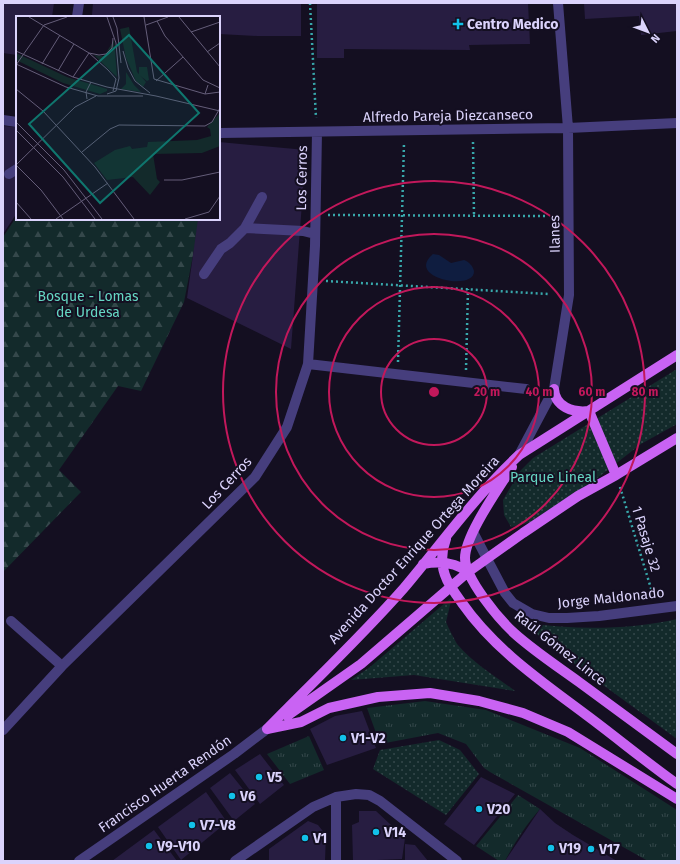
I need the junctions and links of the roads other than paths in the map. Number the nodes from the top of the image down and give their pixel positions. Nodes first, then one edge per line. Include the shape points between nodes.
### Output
1 (80, 3) edge
2 (558, 3) edge
3 (77, 16) edge
4 (3, 120) edge
5 (16, 122) edge
6 (677, 123) edge
7 (568, 128) junction
8 (317, 132) junction
9 (220, 133) edge
10 (262, 197) dead end
11 (245, 228) junction
12 (315, 234) junction
13 (204, 274) dead end
14 (677, 355) edge
15 (308, 364) junction
16 (526, 389) dead end
17 (554, 389) junction
18 (589, 411) junction
19 (677, 438) edge
20 (519, 455) junction
21 (616, 475) junction
22 (452, 528) junction
23 (473, 532) junction
24 (487, 559) junction
25 (442, 562) junction
26 (423, 564) junction
27 (468, 572) junction
28 (451, 588) junction
29 (677, 606) edge
30 (12, 621) dead end
31 (62, 666) junction
32 (267, 729) junction
33 (3, 730) edge
34 (677, 754) edge
35 (677, 784) edge
36 (336, 797) junction
37 (677, 799) edge
38 (79, 861) edge
39 (235, 861) edge
40 (336, 861) edge
41 (457, 861) edge

1 - 3 street
2 - 7 street, Ilanes
4 - 5 street
6 - 7 street, Alfredo Pareja Diezcanseco
7 - 8 street, Alfredo Pareja Diezcanseco
7 - 17 street, Ilanes via 570,295
8 - 9 street, Alfredo Pareja Diezcanseco
8 - 12 street, Los Cerros
10 - 11 street
11 - 12 street
11 - 13 street via 221,249
12 - 15 street, Los Cerros
14 - 18 main road, Avenida Doctor Enrique Ortega Moreira
15 - 16 street
15 - 31 street, Los Cerros via 287,427 255,477
17 - 18 main road via 557,400 565,408 576,412
17 - 20 street, Ilanes
18 - 20 main road, Avenida Doctor Enrique Ortega Moreira
18 - 21 main road
19 - 21 main road
20 - 22 main road, Avenida Doctor Enrique Ortega Moreira
20 - 23 main road, Raúl Gómez Lince
21 - 24 main road via 578,496
22 - 25 main road via 443,548
22 - 26 main road, Avenida Doctor Enrique Ortega Moreira
23 - 24 street, Jorge Maldonado
23 - 27 main road, Raúl Gómez Lince via 465,556
24 - 27 main road
24 - 29 street, Jorge Maldonado via 509,599 525,611 539,616 580,617
25 - 26 main road
25 - 27 main road
25 - 28 main road
26 - 32 main road, Avenida Doctor Enrique Ortega Moreira via 387,607
27 - 28 main road
27 - 34 main road, Raúl Gómez Lince via 497,616 515,633
28 - 32 main road via 361,664
28 - 35 main road via 482,629 508,654
30 - 31 street
31 - 33 street, Los Cerros
32 - 37 main road via 301,722 329,708 378,696 430,693 479,701 523,714 568,732
32 - 38 street, Francisco Huerta Rendón
36 - 39 street via 313,807
36 - 40 street
36 - 41 street via 369,795

